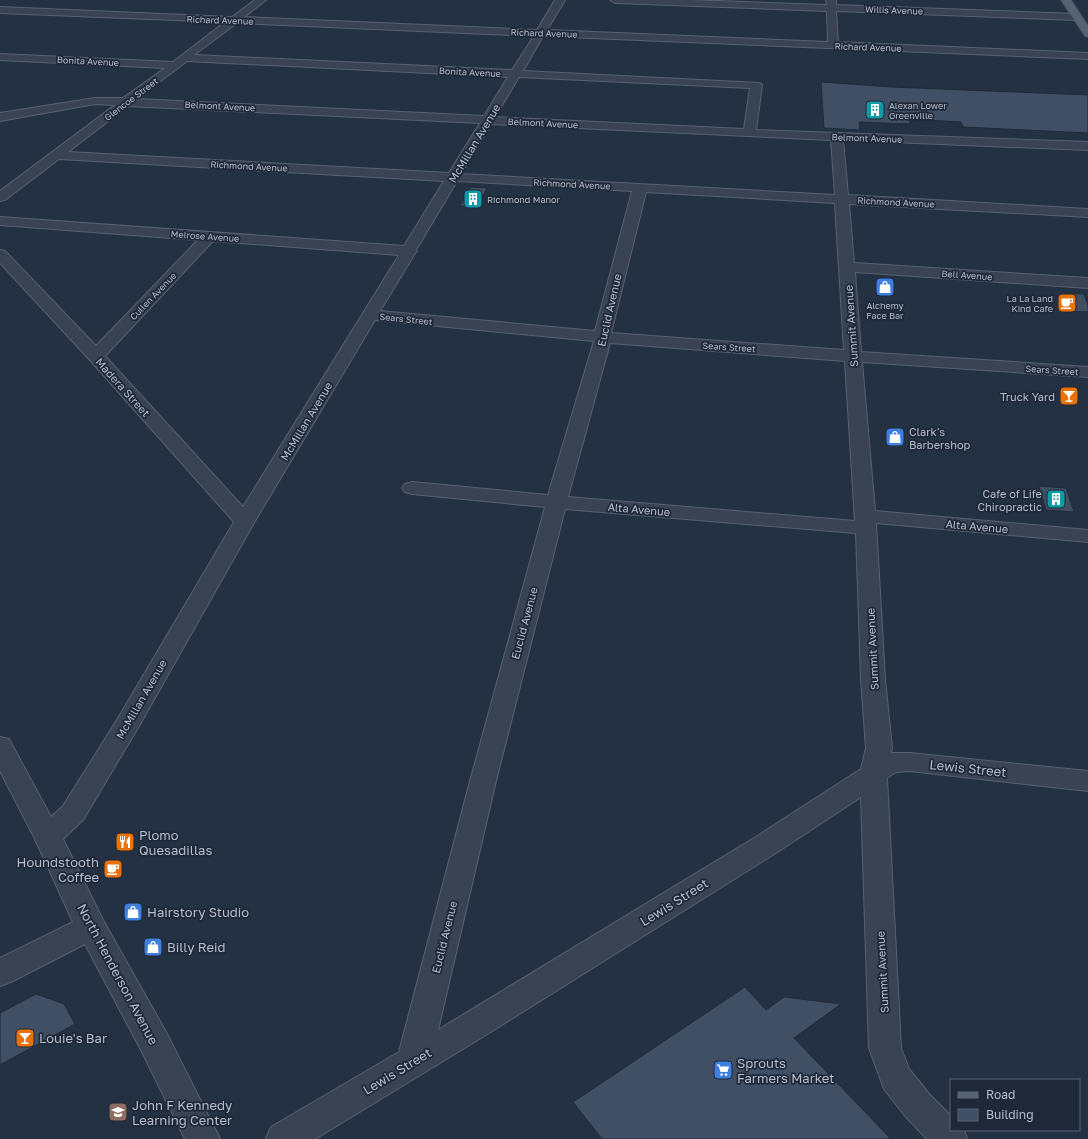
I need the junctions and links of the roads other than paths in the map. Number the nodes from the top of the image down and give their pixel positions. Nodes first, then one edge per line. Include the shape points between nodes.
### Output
1 (261, 0) edge
2 (560, 0) edge
3 (615, 0) edge
4 (1066, 0) edge
5 (831, 4) edge
6 (0, 10) edge
7 (1076, 17) junction
8 (234, 20) junction
9 (541, 33) junction
10 (1087, 33) edge
11 (833, 45) junction
12 (1088, 56) edge
13 (0, 57) edge
14 (185, 58) junction
15 (62, 60) junction
16 (176, 65) junction
17 (16, 69) dead end
18 (516, 74) junction
19 (127, 102) junction
20 (0, 117) edge
21 (488, 120) junction
22 (750, 133) junction
23 (837, 137) junction
24 (1088, 146) edge
25 (57, 155) junction
26 (453, 178) junction
27 (640, 188) junction
28 (0, 197) edge
29 (841, 199) junction
30 (1088, 213) edge
31 (0, 221) edge
32 (210, 236) junction
33 (410, 251) junction
34 (0, 254) edge
35 (846, 267) junction
36 (1088, 283) edge
37 (371, 315) junction
38 (602, 338) junction
39 (96, 356) junction
40 (853, 356) junction
41 (1088, 372) edge
42 (412, 488) dead end
43 (556, 502) junction
44 (245, 521) junction
45 (866, 522) junction
46 (1088, 536) edge
47 (0, 746) edge
48 (874, 773) junction
49 (1088, 781) edge
50 (48, 837) junction
51 (91, 927) junction
52 (0, 973) edge
53 (414, 1060) junction
54 (203, 1139) edge
55 (283, 1139) edge
56 (950, 1139) edge

1 - 8 street, Glencoe Street
2 - 9 street, McMillan Avenue
3 - 5 street, Willis Avenue
4 - 7 main road
5 - 7 street, Willis Avenue
5 - 11 street
6 - 8 street, Richard Avenue
7 - 10 main road
8 - 9 street, Richard Avenue
8 - 14 street, Glencoe Street
9 - 11 street, Richard Avenue
9 - 18 street, McMillan Avenue
11 - 12 street, Richard Avenue
13 - 15 street, Bonita Avenue
14 - 16 street, Glencoe Street
14 - 18 street, Bonita Avenue
15 - 16 street, Bonita Avenue
15 - 17 street
16 - 19 street, Glencoe Street
18 - 21 street, McMillan Avenue
18 - 22 street, Bonita Avenue via 756,85
19 - 20 street, Belmont Avenue via 95,101
19 - 21 street, Belmont Avenue
19 - 25 street, Glencoe Street
21 - 22 street, Belmont Avenue
21 - 26 street, McMillan Avenue
22 - 23 street, Belmont Avenue
23 - 24 street, Belmont Avenue
23 - 29 street, Summit Avenue
25 - 26 street, Richmond Avenue
25 - 28 street, Glencoe Street
26 - 27 street, Richmond Avenue
26 - 33 street, McMillan Avenue
27 - 29 street, Richmond Avenue
27 - 38 street, Euclid Avenue
29 - 30 street, Richmond Avenue
29 - 35 street, Summit Avenue
31 - 32 street, Melrose Avenue
32 - 33 street, Melrose Avenue
32 - 39 street, Cullen Avenue
33 - 37 street, McMillan Avenue
34 - 39 street, Madera Street
35 - 36 street, Bell Avenue
35 - 40 street, Summit Avenue
37 - 38 street, Sears Street
37 - 44 street, McMillan Avenue
38 - 40 street, Sears Street
38 - 43 street, Euclid Avenue
39 - 44 street, Madera Street
40 - 41 street, Sears Street
40 - 45 street, Summit Avenue
42 - 43 street, Alta Avenue
43 - 45 street, Alta Avenue
43 - 53 street, Euclid Avenue
44 - 50 street, McMillan Avenue via 73,813
45 - 46 street, Alta Avenue
45 - 48 street, Summit Avenue via 873,679 879,748
47 - 50 street, North Henderson Avenue
48 - 49 street, Lewis Street via 890,762 910,762
48 - 53 street, Lewis Street via 769,843
48 - 56 street, Summit Avenue via 885,1048 896,1078 918,1106
50 - 51 street, North Henderson Avenue
51 - 52 street
51 - 54 street, North Henderson Avenue
53 - 55 street, Lewis Street

